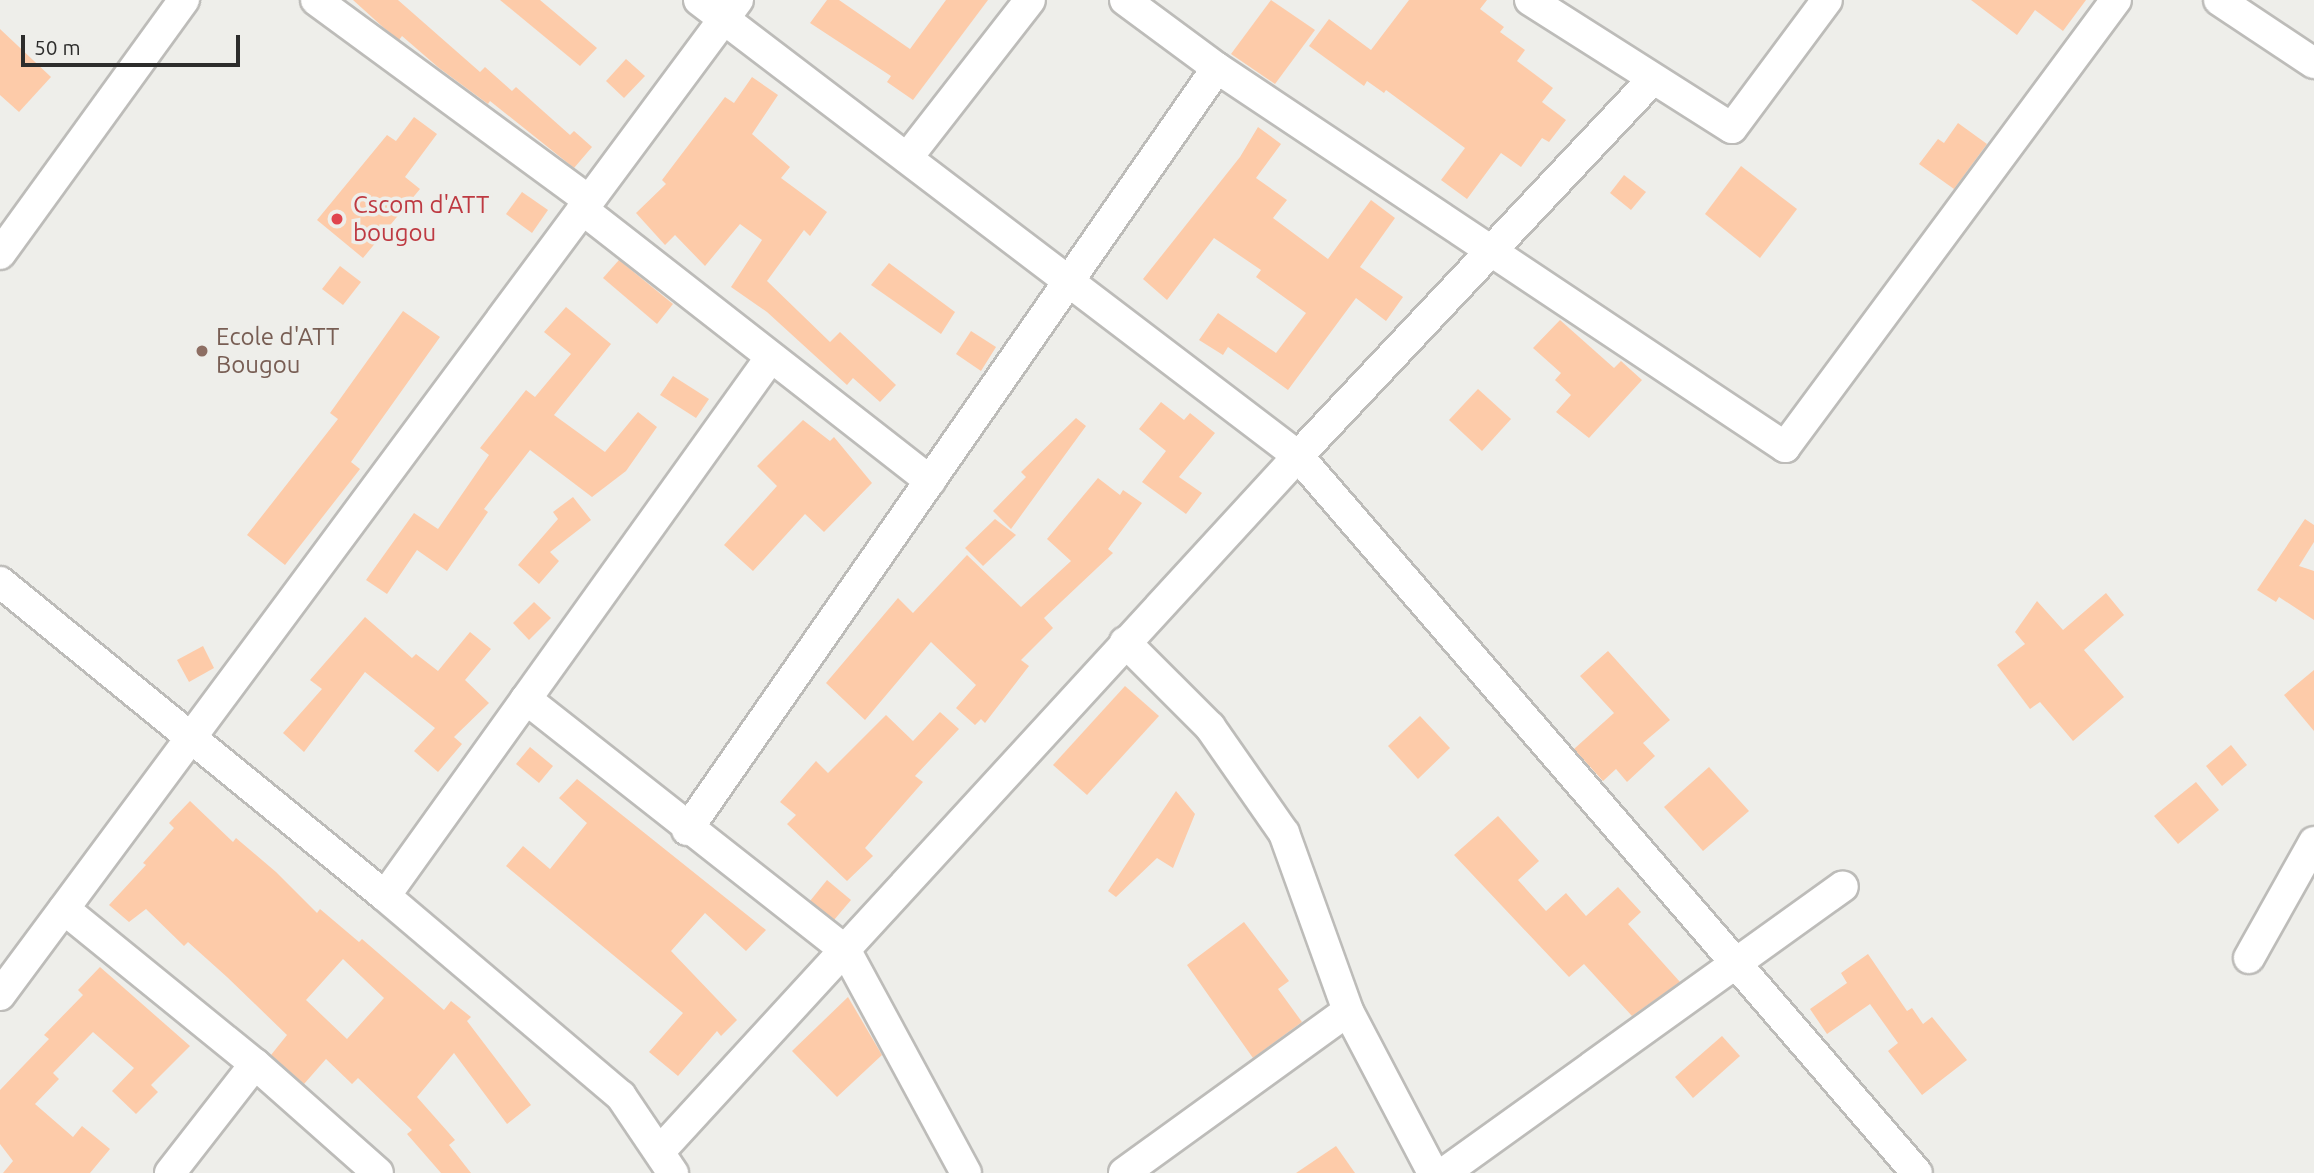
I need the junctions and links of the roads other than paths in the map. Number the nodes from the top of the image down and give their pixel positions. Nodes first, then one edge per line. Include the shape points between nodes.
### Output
1 (184, 0) edge
2 (316, 0) edge
3 (699, 0) edge
4 (1030, 0) edge
5 (1125, 0) edge
6 (1530, 0) edge
7 (1827, 0) edge
8 (2116, 0) edge
9 (2219, 0) edge
10 (731, 9) edge
11 (2314, 63) edge
12 (1217, 68) junction
13 (1652, 80) junction
14 (907, 158) junction
15 (585, 205) junction
16 (1490, 249) junction
17 (0, 254) edge
18 (1069, 281) junction
19 (769, 360) junction
20 (1298, 456) junction
21 (930, 481) junction
22 (0, 582) edge
23 (1125, 642) junction
24 (526, 699) junction
25 (190, 737) junction
26 (687, 830) junction
27 (2314, 842) edge
28 (1843, 886) dead end
29 (385, 896) junction
30 (64, 909) junction
31 (846, 951) junction
32 (2249, 958) dead end
33 (1736, 961) junction
34 (0, 995) edge
35 (1348, 1011) junction
36 (255, 1064) junction
37 (666, 1162) edge
38 (170, 1173) edge
39 (378, 1173) edge
40 (966, 1173) edge
41 (1124, 1173) edge
42 (1433, 1173) edge
43 (1444, 1173) edge
44 (1917, 1173) edge

1 - 17 street
2 - 15 street
3 - 10 street
4 - 14 street
5 - 12 street
6 - 13 street
7 - 13 street via 1731,128
8 - 16 street via 1785,447
9 - 11 street
10 - 14 street
10 - 15 street
12 - 16 street
12 - 18 street
13 - 16 street
14 - 18 street
15 - 19 street
15 - 25 street
16 - 20 street
18 - 20 street
18 - 21 street
19 - 21 street
19 - 24 street
20 - 23 street
20 - 33 street
21 - 26 street
22 - 25 street
23 - 31 street
23 - 35 street via 1210,727 1284,833
24 - 26 street
24 - 29 street
25 - 29 street
25 - 30 street
26 - 31 street
27 - 32 street
28 - 33 street
29 - 37 street via 621,1096
30 - 34 street
30 - 36 street
31 - 37 street
31 - 40 street
33 - 43 street
33 - 44 street
35 - 41 street
35 - 42 street
36 - 38 street
36 - 39 street

